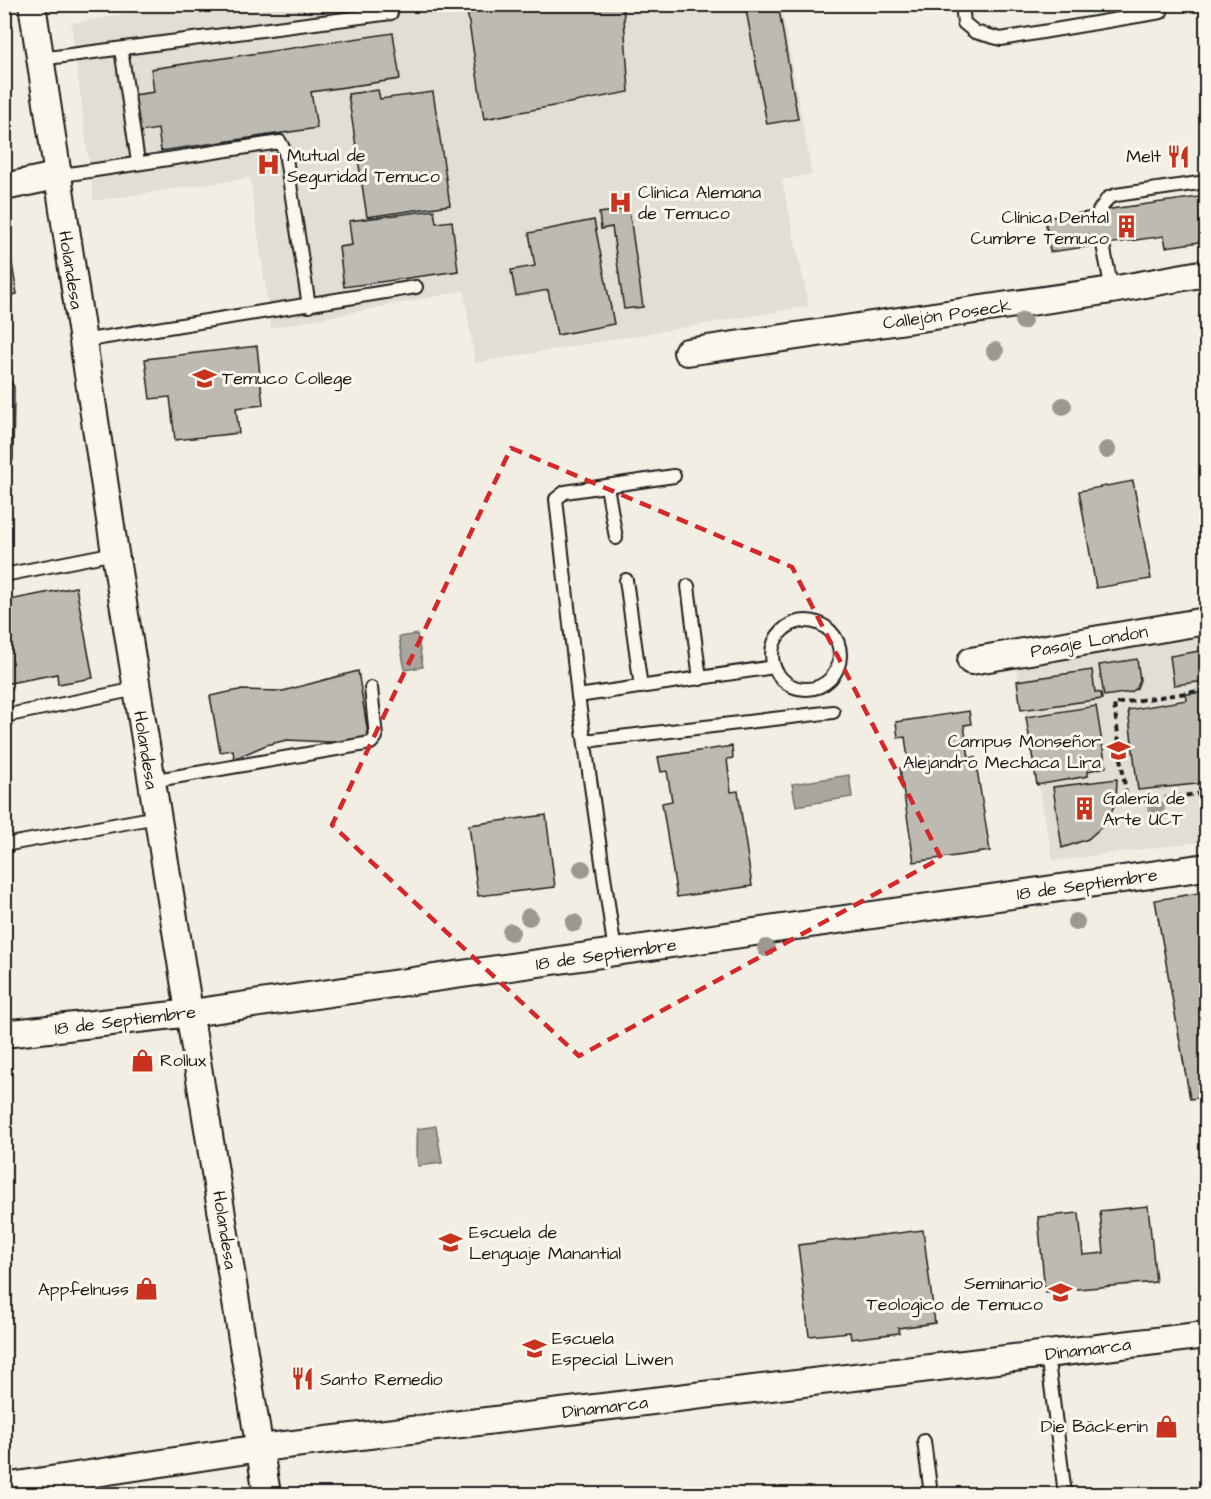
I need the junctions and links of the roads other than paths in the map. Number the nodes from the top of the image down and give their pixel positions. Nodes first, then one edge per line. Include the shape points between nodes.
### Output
1 (32, 4) edge
2 (962, 4) edge
3 (1161, 12) dead end
4 (391, 13) dead end
5 (121, 49) junction
6 (40, 59) junction
7 (138, 162) junction
8 (56, 176) junction
9 (1206, 182) edge
10 (4, 186) edge
11 (1099, 211) dead end
12 (1103, 245) dead end
13 (1206, 273) edge
14 (416, 287) dead end
15 (1112, 290) junction
16 (309, 306) junction
17 (82, 341) junction
18 (687, 352) dead end
19 (674, 476) dead end
20 (607, 486) junction
21 (616, 538) dead end
22 (115, 553) junction
23 (4, 575) edge
24 (626, 580) dead end
25 (688, 586) dead end
26 (1206, 621) edge
27 (971, 661) dead end
28 (774, 667) junction
29 (700, 679) junction
30 (641, 687) junction
31 (137, 688) junction
32 (371, 688) dead end
33 (578, 696) junction
34 (833, 712) dead end
35 (4, 716) edge
36 (585, 741) junction
37 (151, 781) junction
38 (157, 817) junction
39 (4, 845) edge
40 (1206, 867) edge
41 (615, 952) junction
42 (191, 1013) junction
43 (4, 1034) edge
44 (1206, 1335) edge
45 (1047, 1354) junction
46 (924, 1440) dead end
47 (260, 1448) junction
48 (4, 1486) edge
49 (267, 1494) edge
50 (931, 1494) edge
51 (1065, 1494) edge

1 - 6 street, Holandesa
2 - 3 lane via 964,23 975,32 1001,39
4 - 5 lane
5 - 6 lane
5 - 7 lane
6 - 8 street, Holandesa
7 - 8 lane
7 - 16 lane via 280,142 285,152
8 - 10 street
8 - 17 street, Holandesa
9 - 11 lane via 1116,195 1108,198
12 - 15 lane
13 - 15 street, Callejón Poseck
14 - 16 lane
15 - 18 street, Callejón Poseck
16 - 17 lane
17 - 22 street, Holandesa
19 - 20 lane
20 - 21 lane
20 - 33 lane via 566,492 556,499
22 - 23 lane
22 - 31 street, Holandesa
24 - 30 lane
25 - 29 lane
26 - 27 street, Pasaje London
28 - 28 lane via 774,644 787,626 797,622 818,623 828,628 839,646 840,657 832,678 811,689 789,685
28 - 29 lane
29 - 30 lane
30 - 33 lane
31 - 35 lane
31 - 37 street, Holandesa
32 - 37 lane via 376,737 371,743
33 - 36 lane
34 - 36 lane
36 - 41 lane
37 - 38 street, Holandesa
38 - 39 lane
38 - 42 street, Holandesa
40 - 41 street, 18 de Septiembre
41 - 42 street, 18 de Septiembre
42 - 43 street, 18 de Septiembre
42 - 47 street, Holandesa
44 - 45 street, Dinamarca
45 - 47 street, Dinamarca
45 - 51 lane
46 - 50 lane
47 - 48 street, Dinamarca
47 - 49 street, Holandesa

